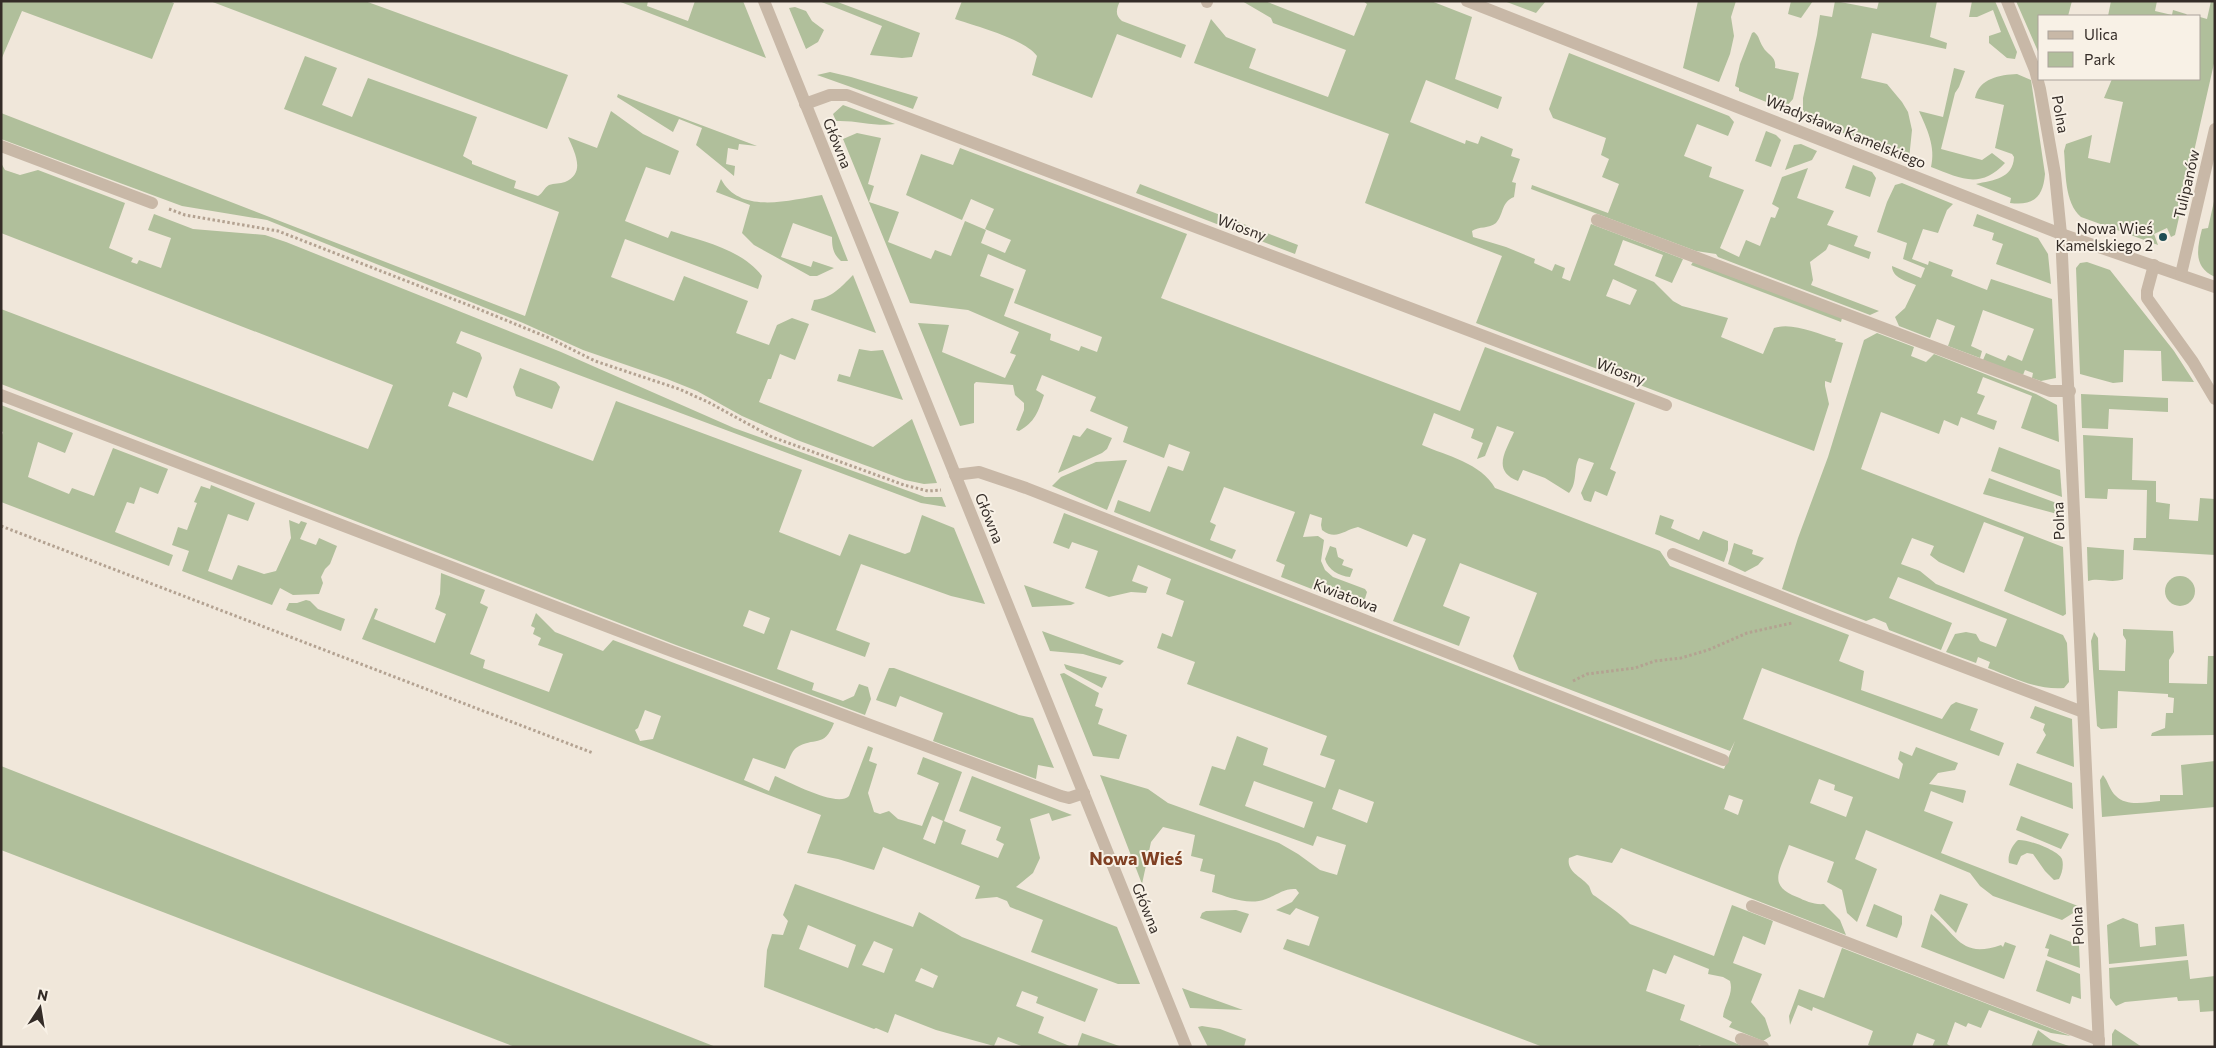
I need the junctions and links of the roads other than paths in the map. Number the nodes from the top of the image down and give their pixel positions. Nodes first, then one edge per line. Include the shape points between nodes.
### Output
1 (764, 1) edge
2 (1466, 1) edge
3 (2007, 1) edge
4 (805, 104) junction
5 (2215, 129) edge
6 (1, 146) edge
7 (152, 203) road end
8 (1597, 220) dead end
9 (2061, 234) junction
10 (2154, 265) junction
11 (2181, 274) junction
12 (2215, 286) edge
13 (2070, 391) junction
14 (1, 395) edge
15 (2215, 399) edge
16 (1666, 405) dead end
17 (957, 480) junction
18 (1673, 554) dead end
19 (2083, 712) junction
20 (1723, 760) dead end
21 (1084, 793) junction
22 (1752, 906) dead end
23 (1742, 1039) dead end
24 (2099, 1043) edge
25 (1186, 1047) edge
26 (1762, 1047) edge

1 - 4 street, Główna
2 - 9 street, Władysława Kamelskiego
3 - 9 street, Polna via 2040,89 2055,174
4 - 16 street, Wiosny via 830,95 847,95
4 - 17 street, Główna
5 - 11 street, Tulipanów
6 - 7 street
8 - 13 street via 2050,391
9 - 10 street, Władysława Kamelskiego
9 - 13 street, Polna
10 - 11 street, Władysława Kamelskiego
10 - 15 street via 2147,298
11 - 12 street, Władysława Kamelskiego
13 - 19 street, Polna
14 - 21 street via 1061,796 1069,798
17 - 20 street, Kwiatowa via 979,472 1026,488
17 - 21 street, Główna
18 - 19 street
19 - 24 street, Polna
21 - 25 street, Główna
22 - 24 street
23 - 26 street

